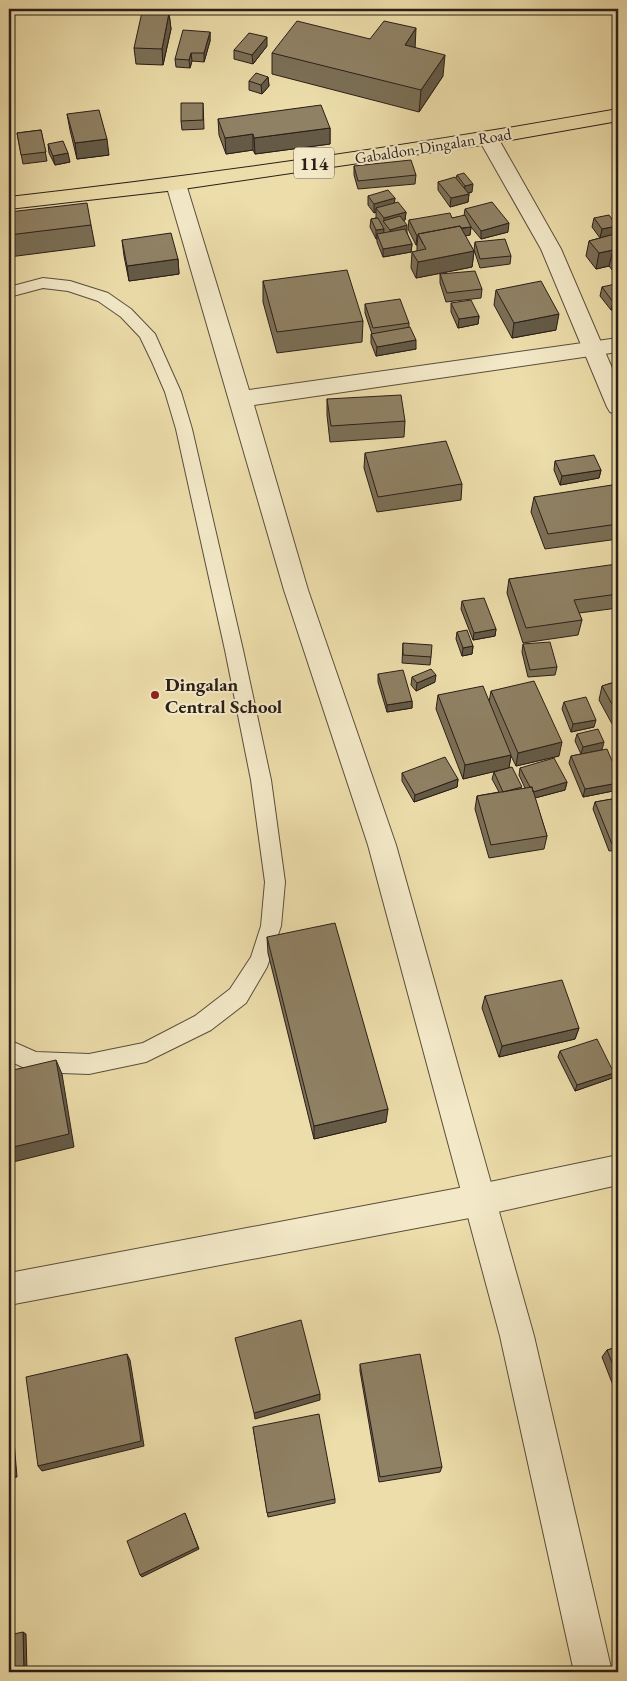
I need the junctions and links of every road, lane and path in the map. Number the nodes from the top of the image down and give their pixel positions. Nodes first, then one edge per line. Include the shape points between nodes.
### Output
1 (618, 114) edge
2 (488, 138) junction
3 (176, 184) junction
4 (9, 203) edge
5 (9, 292) edge
6 (618, 345) edge
7 (593, 348) junction
8 (241, 399) junction
9 (618, 407) edge
10 (9, 1050) edge
11 (618, 1170) edge
12 (480, 1200) junction
13 (9, 1289) edge
14 (593, 1672) edge

1 - 2 main road, Gabaldon-Dingalan Road / 114
2 - 3 main road, Gabaldon-Dingalan Road / 114
2 - 7 street via 551,249
3 - 4 main road, Gabaldon-Dingalan Road / 114
3 - 8 street
5 - 10 lane via 43,283 70,286 103,297 126,312 147,334 160,362 184,429 234,650 262,780 275,882 271,926 260,960 238,996 203,1023 146,1052 89,1064 34,1062
6 - 7 street
7 - 8 street
7 - 9 street
8 - 12 street via 296,590 382,845
11 - 12 street
12 - 13 street
12 - 14 street via 517,1336

